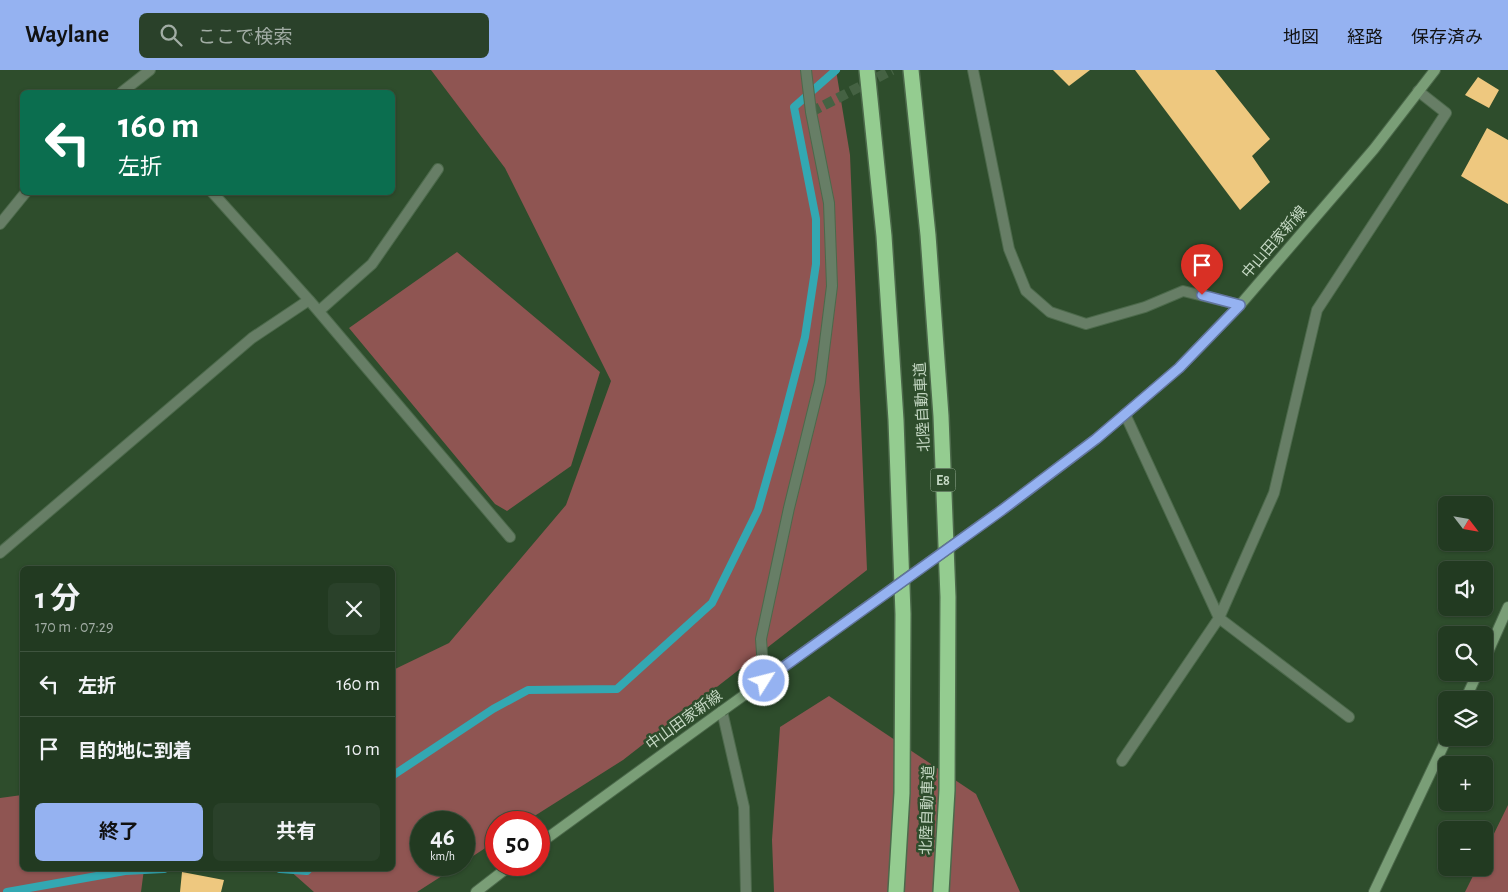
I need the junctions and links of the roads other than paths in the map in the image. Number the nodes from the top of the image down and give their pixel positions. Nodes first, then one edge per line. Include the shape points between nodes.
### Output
1 (150, 70) edge
2 (806, 70) edge
3 (868, 70) edge
4 (911, 70) edge
5 (973, 70) edge
6 (1435, 70) edge
7 (125, 90) edge
8 (1418, 91) junction
9 (438, 169) dead end
10 (24, 195) edge
11 (215, 195) edge
12 (0, 224) edge
13 (309, 300) junction
14 (1240, 305) junction
15 (319, 311) junction
16 (1125, 414) junction
17 (510, 537) dead end
18 (0, 553) edge
19 (1508, 607) edge
20 (1219, 618) junction
21 (1493, 641) edge
22 (764, 681) junction
23 (722, 711) junction
24 (1349, 717) dead end
25 (1443, 746) edge
26 (1122, 761) dead end
27 (550, 836) edge
28 (497, 876) edge
29 (476, 892) edge
30 (746, 892) edge
31 (896, 892) edge
32 (941, 892) edge
33 (1374, 892) edge

1 - 7 street
2 - 22 street via 829,203 832,286 820,382 761,640
3 - 31 highway, 北陸自動車道 via 884,236 896,420 902,634 902,793
4 - 32 highway, 北陸自動車道 / E8 via 928,235 941,416 948,597 947,790
5 - 14 street via 1009,249 1026,292 1050,312 1086,324 1145,307 1183,291
6 - 8 main road, 中山田家新線
8 - 14 main road, 中山田家新線 via 1374,148
8 - 20 street via 1446,113 1317,310 1274,493
9 - 15 street via 372,264
10 - 12 street
11 - 13 street
13 - 15 street
13 - 18 street via 252,338
14 - 16 main road, 中山田家新線 via 1179,368
15 - 17 street
16 - 20 street
16 - 22 main road, 中山田家新線, bridge via 1002,510
19 - 21 main road
20 - 24 street
20 - 26 street
22 - 23 main road, 中山田家新線, bridge
23 - 27 main road, 中山田家新線
23 - 30 street via 744,807
25 - 33 main road
28 - 29 main road

